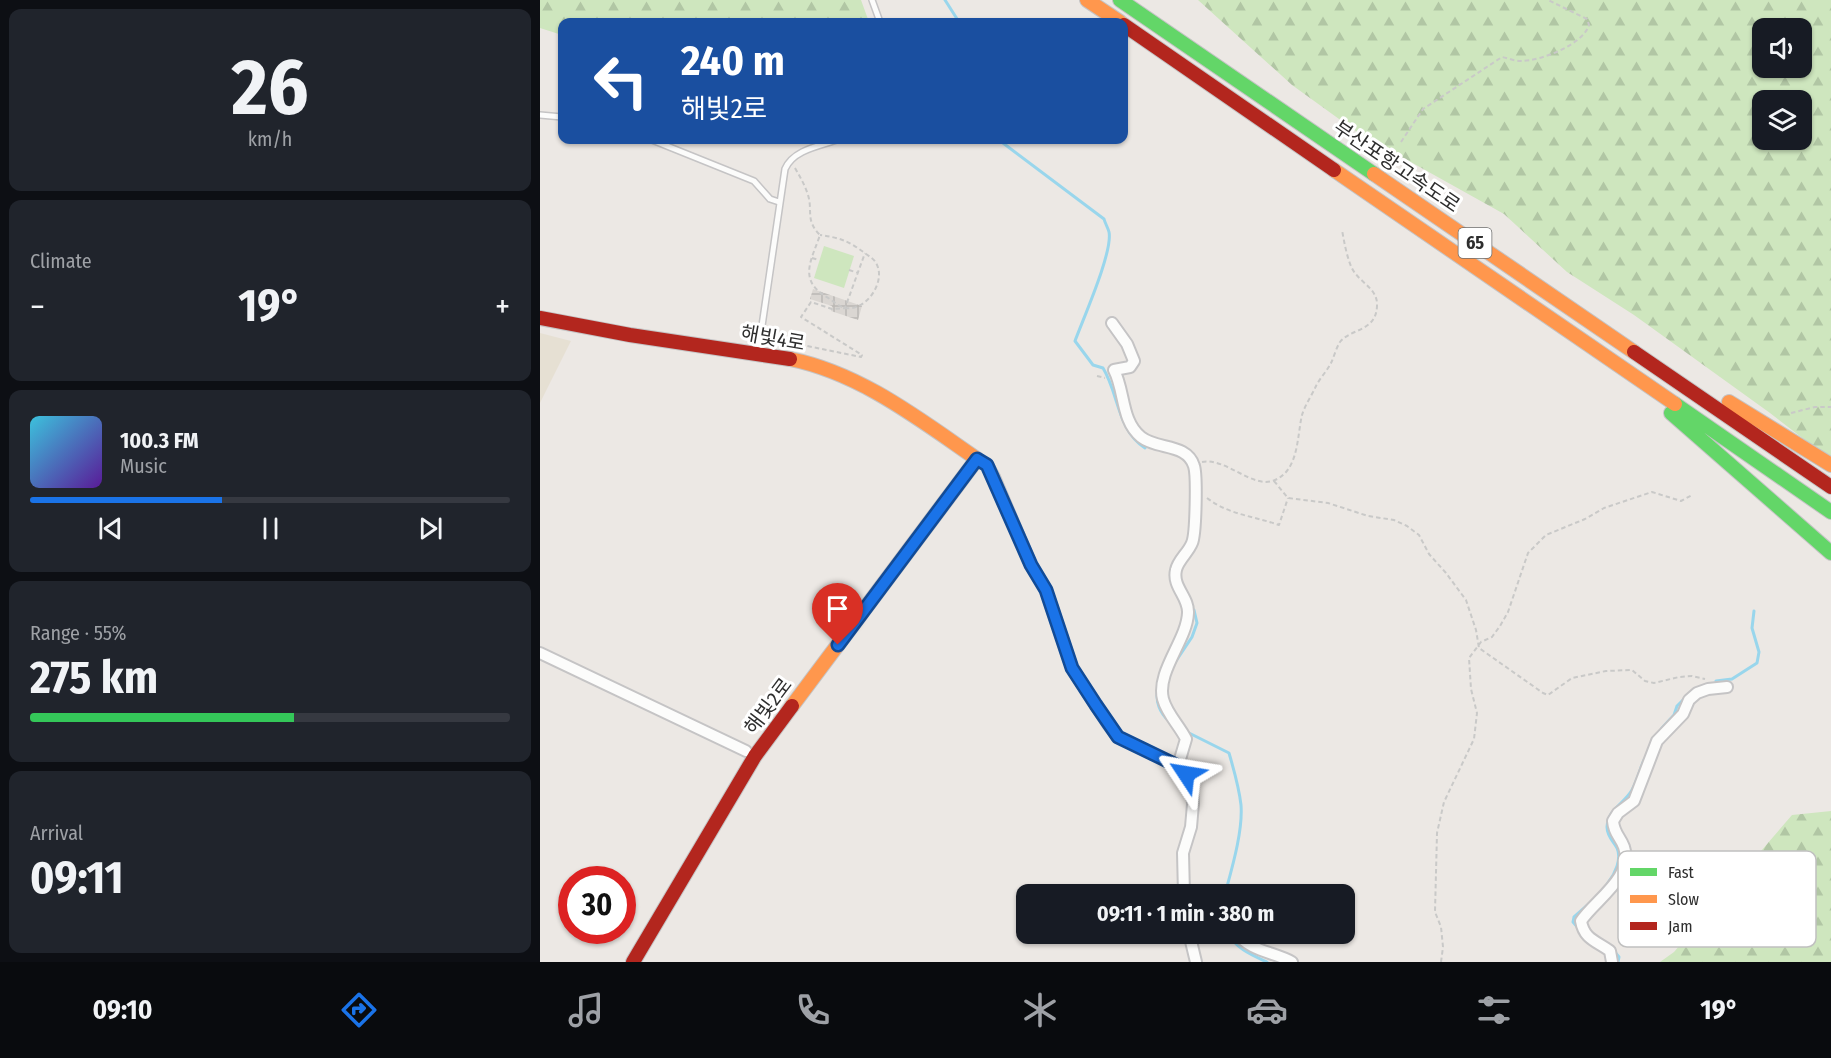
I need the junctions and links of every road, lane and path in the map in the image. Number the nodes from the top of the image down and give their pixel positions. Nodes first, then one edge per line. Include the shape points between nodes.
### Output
1 (872, 0) edge
2 (1087, 0) edge
3 (1120, 0) edge
4 (1548, 0) edge
5 (879, 18) edge
6 (1113, 18) edge
7 (1128, 28) edge
8 (540, 115) edge
9 (558, 117) edge
10 (1401, 142) dead end
11 (662, 144) edge
12 (826, 144) edge
13 (790, 161) junction
14 (779, 202) junction
15 (1341, 230) dead end
16 (820, 235) junction
17 (865, 253) junction
18 (812, 258) junction
19 (819, 260) dead end
20 (849, 270) dead end
21 (858, 273) junction
22 (845, 308) junction
23 (540, 318) edge
24 (1112, 322) dead end
25 (1606, 333) junction
26 (1589, 344) junction
27 (758, 354) junction
28 (780, 358) junction
29 (1097, 376) dead end
30 (1105, 378) dead end
31 (1831, 407) edge
32 (1791, 413) dead end
33 (977, 459) junction
34 (1193, 464) junction
35 (1831, 465) edge
36 (1274, 481) junction
37 (1831, 487) edge
38 (1692, 495) dead end
39 (1195, 498) junction
40 (1288, 498) junction
41 (1831, 512) edge
42 (1831, 553) edge
43 (1478, 646) junction
44 (540, 653) edge
45 (1721, 687) joint
46 (746, 751) dead end
47 (1178, 766) junction
48 (1624, 851) edge
49 (1618, 879) edge
50 (1184, 884) edge
51 (1192, 944) edge
52 (1248, 944) edge
53 (633, 962) edge
54 (1196, 962) edge
55 (1292, 962) edge
56 (1441, 962) edge
57 (1612, 962) edge

1 - 5 lane
2 - 6 main road, 부산포항고속도로 / 65
3 - 25 main road, 부산포항고속도로 / 65
4 - 10 path via 1587,19 1589,25 1582,38 1553,53 1526,60 1502,57 1423,109
7 - 26 main road, 부산포항고속도로 / 65
8 - 9 lane
11 - 14 lane via 754,181 770,199
12 - 13 lane via 797,154
13 - 14 lane
13 - 16 path via 806,188 810,221
14 - 27 lane
15 - 36 path via 1354,272 1374,292 1378,305 1373,320 1365,328 1341,340 1302,414 1290,467
16 - 17 path via 849,241
16 - 18 path
17 - 21 path
17 - 22 path via 878,266 874,292 861,306
18 - 19 path
18 - 22 path via 809,279 816,290
20 - 21 path
21 - 22 path
22 - 28 path via 832,309 812,302 801,317 861,357 783,341
23 - 27 main road, 해빛4로
24 - 34 street via 1134,361 1130,367 1114,370 1130,425 1140,437 1155,445 1180,450 1191,457
25 - 35 main road
25 - 37 main road, 부산포항고속도로 / 65
26 - 41 main road, 부산포항고속도로 / 65
26 - 42 main road
27 - 28 main road, 해빛4로
28 - 33 main road, 해빛4로 via 822,367 845,377
29 - 30 path
31 - 32 path
33 - 47 street via 987,465 1046,590 1072,668 1108,724 1118,737
33 - 53 main road, 해빛2로 via 755,756
34 - 36 path via 1223,464 1242,475
34 - 39 street
36 - 40 path
38 - 43 path via 1681,501 1652,492 1604,508 1546,535 1528,553 1500,626 1492,638
39 - 40 path via 1206,498 1221,509 1279,525
39 - 47 street via 1194,537 1176,567 1174,580 1189,608 1186,629 1167,673 1163,698 1186,739
40 - 43 path via 1328,503 1394,520 1419,535 1429,554 1466,600
43 - 45 path via 1548,695 1572,678 1606,670 1632,670 1654,684 1692,676
43 - 56 path via 1470,658 1477,713 1474,739 1443,802 1437,833 1435,912 1441,927
44 - 46 street
45 - 48 street via 1697,693 1658,741 1634,801 1613,821
47 - 50 street via 1186,774 1193,804 1183,853
49 - 57 street via 1581,921 1589,939 1610,951
51 - 54 street
52 - 55 street

